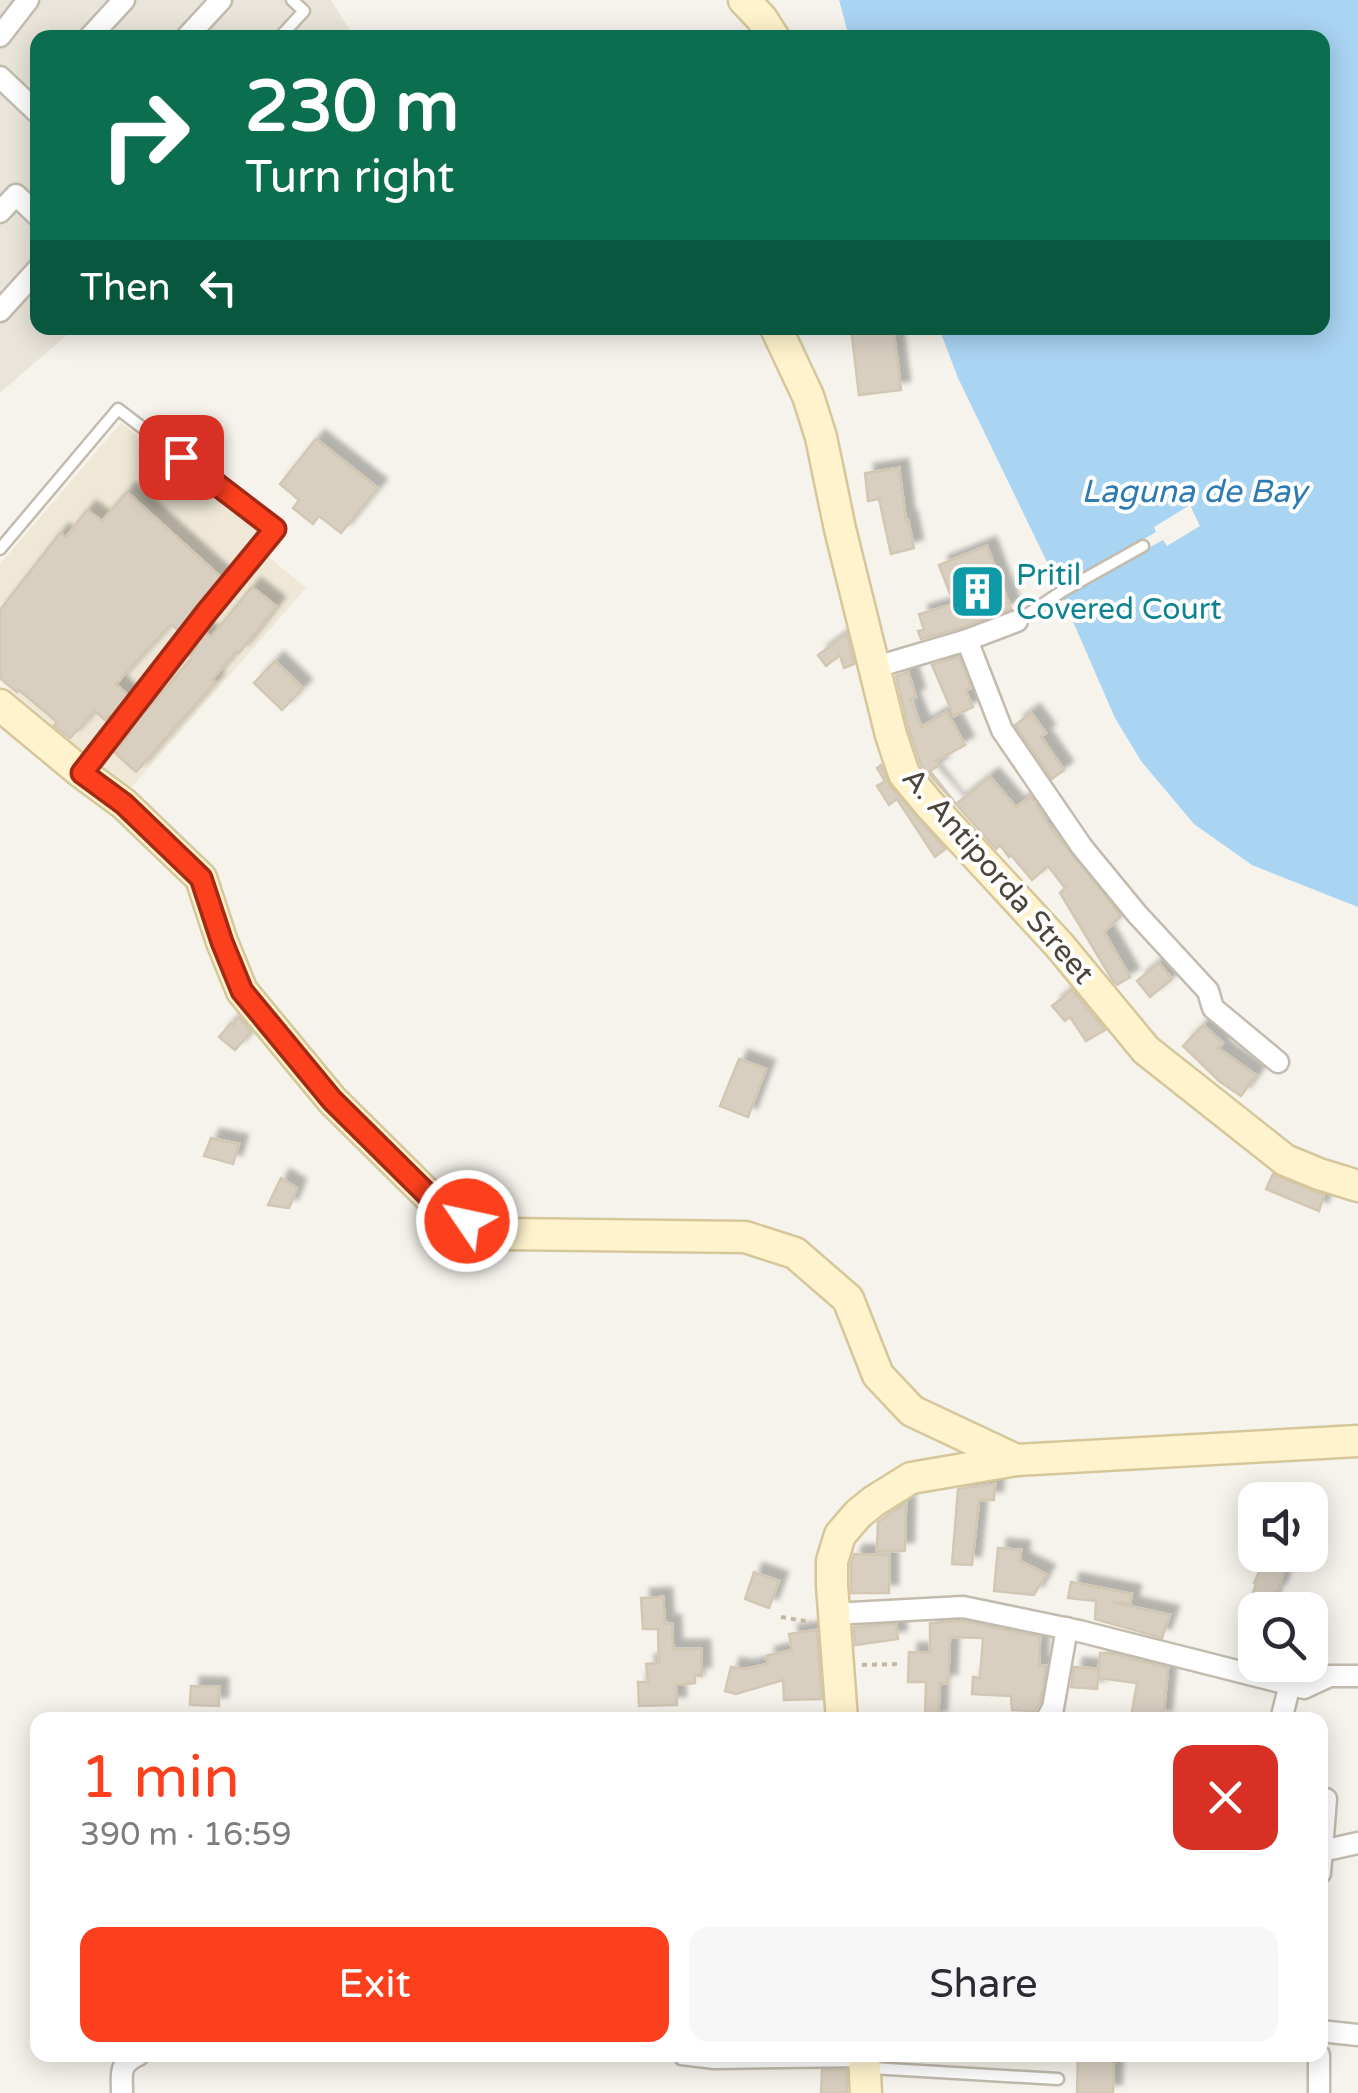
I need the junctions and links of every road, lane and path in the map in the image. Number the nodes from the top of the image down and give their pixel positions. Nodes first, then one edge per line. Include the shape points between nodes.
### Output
1 (28, 0) edge
2 (124, 0) edge
3 (220, 0) edge
4 (292, 0) edge
5 (744, 0) edge
6 (97, 30) edge
7 (193, 30) edge
8 (286, 30) edge
9 (769, 30) edge
10 (0, 36) edge
11 (0, 77) edge
12 (30, 101) edge
13 (30, 208) edge
14 (0, 212) edge
15 (30, 278) edge
16 (0, 312) edge
17 (779, 335) edge
18 (1143, 546) dead end
19 (0, 549) edge
20 (1017, 621) joint
21 (967, 640) junction
22 (876, 667) junction
23 (0, 704) edge
24 (82, 773) junction
25 (1278, 1062) dead end
26 (1358, 1186) edge
27 (1358, 1441) edge
28 (1016, 1460) junction
29 (781, 1618) dead end
30 (834, 1620) junction
31 (1066, 1628) junction
32 (901, 1664) dead end
33 (838, 1665) junction
34 (1358, 1676) edge
35 (1290, 1684) junction
36 (841, 1712) edge
37 (1051, 1712) edge
38 (1283, 1712) edge
39 (1358, 1844) edge
40 (1328, 1850) edge
41 (1328, 2031) edge
42 (1358, 2035) edge
43 (126, 2062) edge
44 (706, 2062) edge
45 (1319, 2062) edge
46 (865, 2069) edge
47 (1058, 2080) dead end
48 (122, 2093) edge
49 (1319, 2093) edge

1 - 10 street
2 - 6 street
3 - 7 street
4 - 8 lane via 304,10
5 - 9 street
11 - 12 street
13 - 14 street via 16,195
15 - 16 street
17 - 22 street, A. Antiporda Street via 822,438
18 - 20 lane
19 - 24 lane via 118,409 275,529
20 - 21 street
21 - 22 street
21 - 25 street via 1002,730 1098,868 1208,991 1214,1008
22 - 26 street, A. Antiporda Street via 904,774 1134,1038 1285,1160
23 - 24 street
24 - 28 street via 201,878 242,991 332,1100 437,1204 506,1234 745,1237 795,1254 848,1299 878,1375 912,1411
27 - 28 street
28 - 30 street via 911,1478 858,1514 840,1536 832,1561
29 - 30 path
30 - 31 street via 963,1607
30 - 33 street
31 - 35 street
31 - 37 street
32 - 33 path
33 - 36 street
34 - 35 street via 1330,1676 1304,1688
35 - 38 street
39 - 40 street
41 - 42 street
43 - 48 street
44 - 46 lane
45 - 49 street
46 - 47 lane

